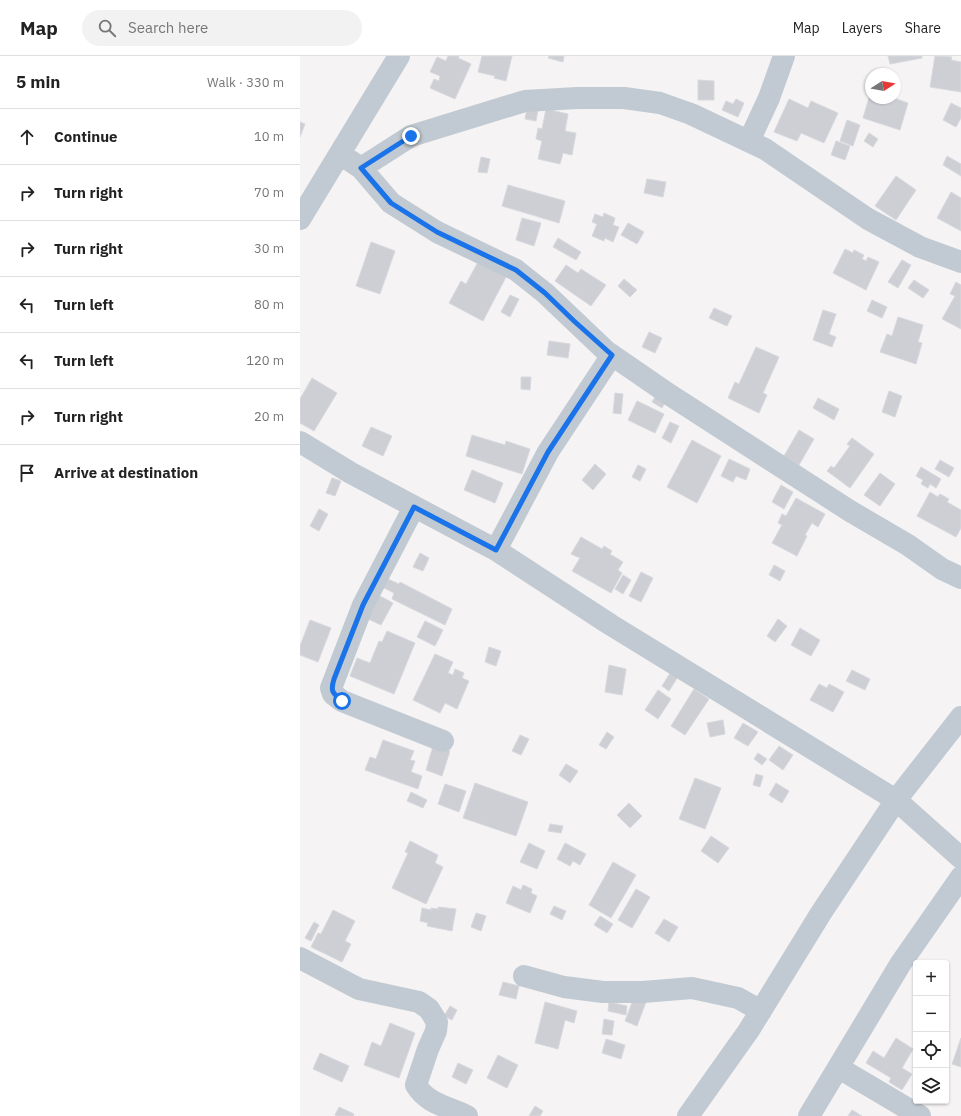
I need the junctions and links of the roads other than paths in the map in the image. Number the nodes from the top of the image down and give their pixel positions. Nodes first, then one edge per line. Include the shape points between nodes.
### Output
1 (399, 56) edge
2 (784, 56) edge
3 (749, 141) junction
4 (340, 154) junction
5 (361, 168) junction
6 (301, 215) edge
7 (961, 262) edge
8 (612, 355) junction
9 (300, 442) edge
10 (414, 507) junction
11 (496, 550) junction
12 (961, 578) edge
13 (961, 717) edge
14 (443, 741) dead end
15 (896, 800) junction
16 (961, 858) edge
17 (961, 877) edge
18 (300, 958) edge
19 (524, 976) dead end
20 (761, 1011) junction
21 (839, 1068) junction
22 (467, 1116) edge
23 (688, 1116) edge
24 (809, 1116) edge
25 (920, 1116) edge

1 - 4 street
2 - 3 street via 769,98
3 - 5 street via 691,114 660,103 624,98 525,101 411,136
3 - 7 street via 765,149 868,219 920,247
4 - 5 street
4 - 6 street
5 - 8 street via 391,203 437,232 516,270 545,293
8 - 11 street via 548,452
8 - 12 street via 850,511 908,545 942,569
9 - 10 street
10 - 11 street
10 - 14 street via 363,605 331,688 333,694 342,701
11 - 15 street via 611,625
13 - 15 street
15 - 16 street
15 - 20 street
17 - 21 street via 901,963
18 - 22 street via 359,990 419,1002 430,1009 437,1022 436,1031 416,1085 427,1099
19 - 20 street via 564,987 603,992 692,988 738,998
20 - 23 street
21 - 24 street
21 - 25 street

